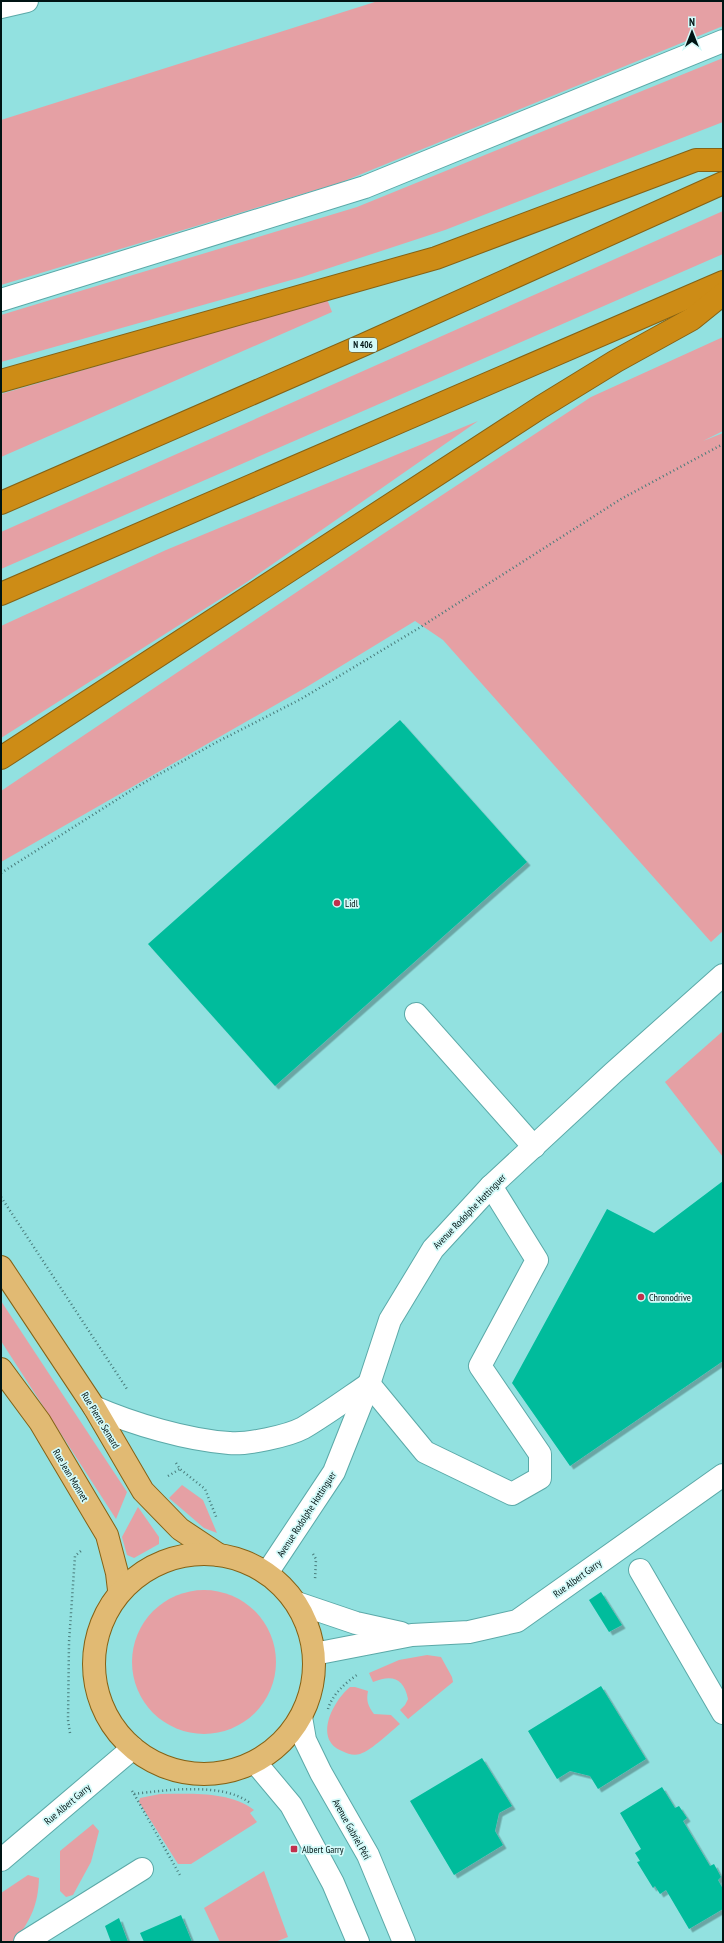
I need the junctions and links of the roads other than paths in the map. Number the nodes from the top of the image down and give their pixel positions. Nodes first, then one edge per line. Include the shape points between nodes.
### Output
1 (27, 1) edge
2 (1, 7) edge
3 (723, 41) edge
4 (723, 160) edge
5 (723, 183) edge
6 (723, 282) edge
7 (723, 294) edge
8 (1, 300) edge
9 (1, 381) edge
10 (1, 503) edge
11 (1, 594) edge
12 (1, 758) edge
13 (723, 975) edge
14 (416, 1014) dead end
15 (534, 1147) junction
16 (491, 1186) junction
17 (1, 1267) edge
18 (1, 1369) edge
19 (369, 1384) junction
20 (94, 1407) junction
21 (723, 1475) edge
22 (219, 1555) junction
23 (640, 1570) dead end
24 (267, 1573) junction
25 (119, 1590) junction
26 (297, 1603) junction
27 (412, 1635) junction
28 (314, 1654) junction
29 (716, 1683) edge
30 (723, 1713) edge
31 (302, 1717) junction
32 (133, 1748) junction
33 (256, 1762) junction
34 (1, 1860) edge
35 (142, 1869) dead end
36 (45, 1936) edge
37 (25, 1942) edge
38 (358, 1942) edge
39 (404, 1942) edge

1 - 2 street
3 - 8 street via 365,187
4 - 9 highway via 696,160 436,258
5 - 10 highway, N 406 via 363,345
6 - 11 highway
7 - 12 highway via 692,319 541,407
13 - 15 street, Avenue Rodolphe Hottinguer
14 - 15 street
15 - 16 street, Avenue Rodolphe Hottinguer
16 - 19 street, Avenue Rodolphe Hottinguer via 433,1248 390,1320
16 - 19 street via 537,1260 480,1366 540,1454 540,1478 512,1494 425,1452
17 - 20 main road, Rue Pierre Semard
18 - 25 main road, Rue Jean Monnet via 40,1422 107,1535
19 - 20 street via 302,1429 266,1439 230,1443 153,1428 123,1420
19 - 24 street, Avenue Rodolphe Hottinguer via 334,1472
20 - 22 main road, Rue Pierre Semard via 143,1491 180,1529
21 - 27 street, Rue Albert Garry via 517,1621 469,1632
22 - 24 main road via 233,1557
22 - 25 main road via 187,1556 156,1565
23 - 29 street
24 - 26 main road
25 - 32 main road via 107,1613 95,1648 96,1685 109,1720
26 - 27 street, Rue Albert Garry via 356,1624
26 - 28 main road via 309,1628
27 - 28 street, Rue Albert Garry
28 - 31 main road via 313,1687
29 - 30 street
31 - 33 main road via 282,1742
31 - 39 street, Avenue Gabriel Péri via 305,1740 368,1855
32 - 33 main road via 161,1765 192,1773 225,1772
32 - 34 street, Rue Albert Garry
33 - 38 street via 291,1805 333,1883
35 - 36 street
36 - 37 street

